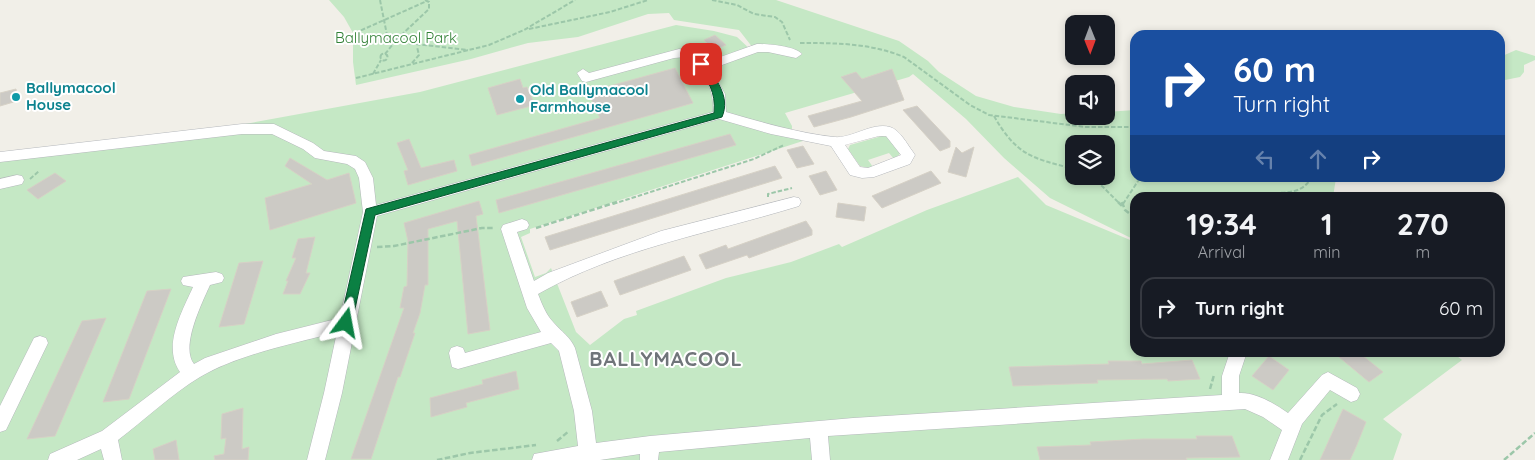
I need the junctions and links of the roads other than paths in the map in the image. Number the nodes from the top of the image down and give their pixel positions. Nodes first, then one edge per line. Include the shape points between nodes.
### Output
1 (794, 48) road end
2 (704, 68) junction
3 (582, 73) dead end
4 (719, 115) junction
5 (836, 142) junction
6 (0, 157) edge
7 (17, 180) dead end
8 (0, 184) edge
9 (794, 202) dead end
10 (370, 212) junction
11 (522, 226) road end
12 (203, 280) dead end
13 (529, 291) junction
14 (346, 323) junction
15 (554, 335) junction
16 (40, 342) dead end
17 (457, 353) dead end
18 (1237, 357) edge
19 (192, 373) junction
20 (1344, 399) road end
21 (1233, 402) junction
22 (0, 424) edge
23 (1292, 427) junction
24 (819, 430) junction
25 (108, 437) junction
26 (539, 452) edge
27 (649, 452) edge
28 (588, 453) junction
29 (57, 460) edge
30 (113, 460) edge
31 (316, 460) edge
32 (821, 460) edge
33 (1279, 460) edge

1 - 2 street via 757,48
2 - 3 street via 697,59 682,52 586,78
2 - 4 street via 720,98
4 - 5 street
4 - 10 street
5 - 5 street via 855,171 862,173 869,174 905,160 908,155 887,131
6 - 10 street via 265,128 281,132 320,155 324,161 351,160 360,166 366,178
7 - 8 street
9 - 13 street via 661,238 575,269
10 - 14 street
11 - 13 street via 508,229
12 - 19 street via 181,342 180,355
13 - 15 street via 535,308
14 - 19 street via 211,362
14 - 31 street
15 - 17 street via 458,362
15 - 28 street via 567,348 583,412
16 - 22 street
18 - 21 street via 1228,378
19 - 25 street
20 - 23 street via 1328,380 1294,420
21 - 23 street via 1245,401 1261,406 1275,412
21 - 24 street
23 - 33 street
24 - 27 street
24 - 32 street
25 - 29 street
25 - 30 street
26 - 28 street
27 - 28 street

